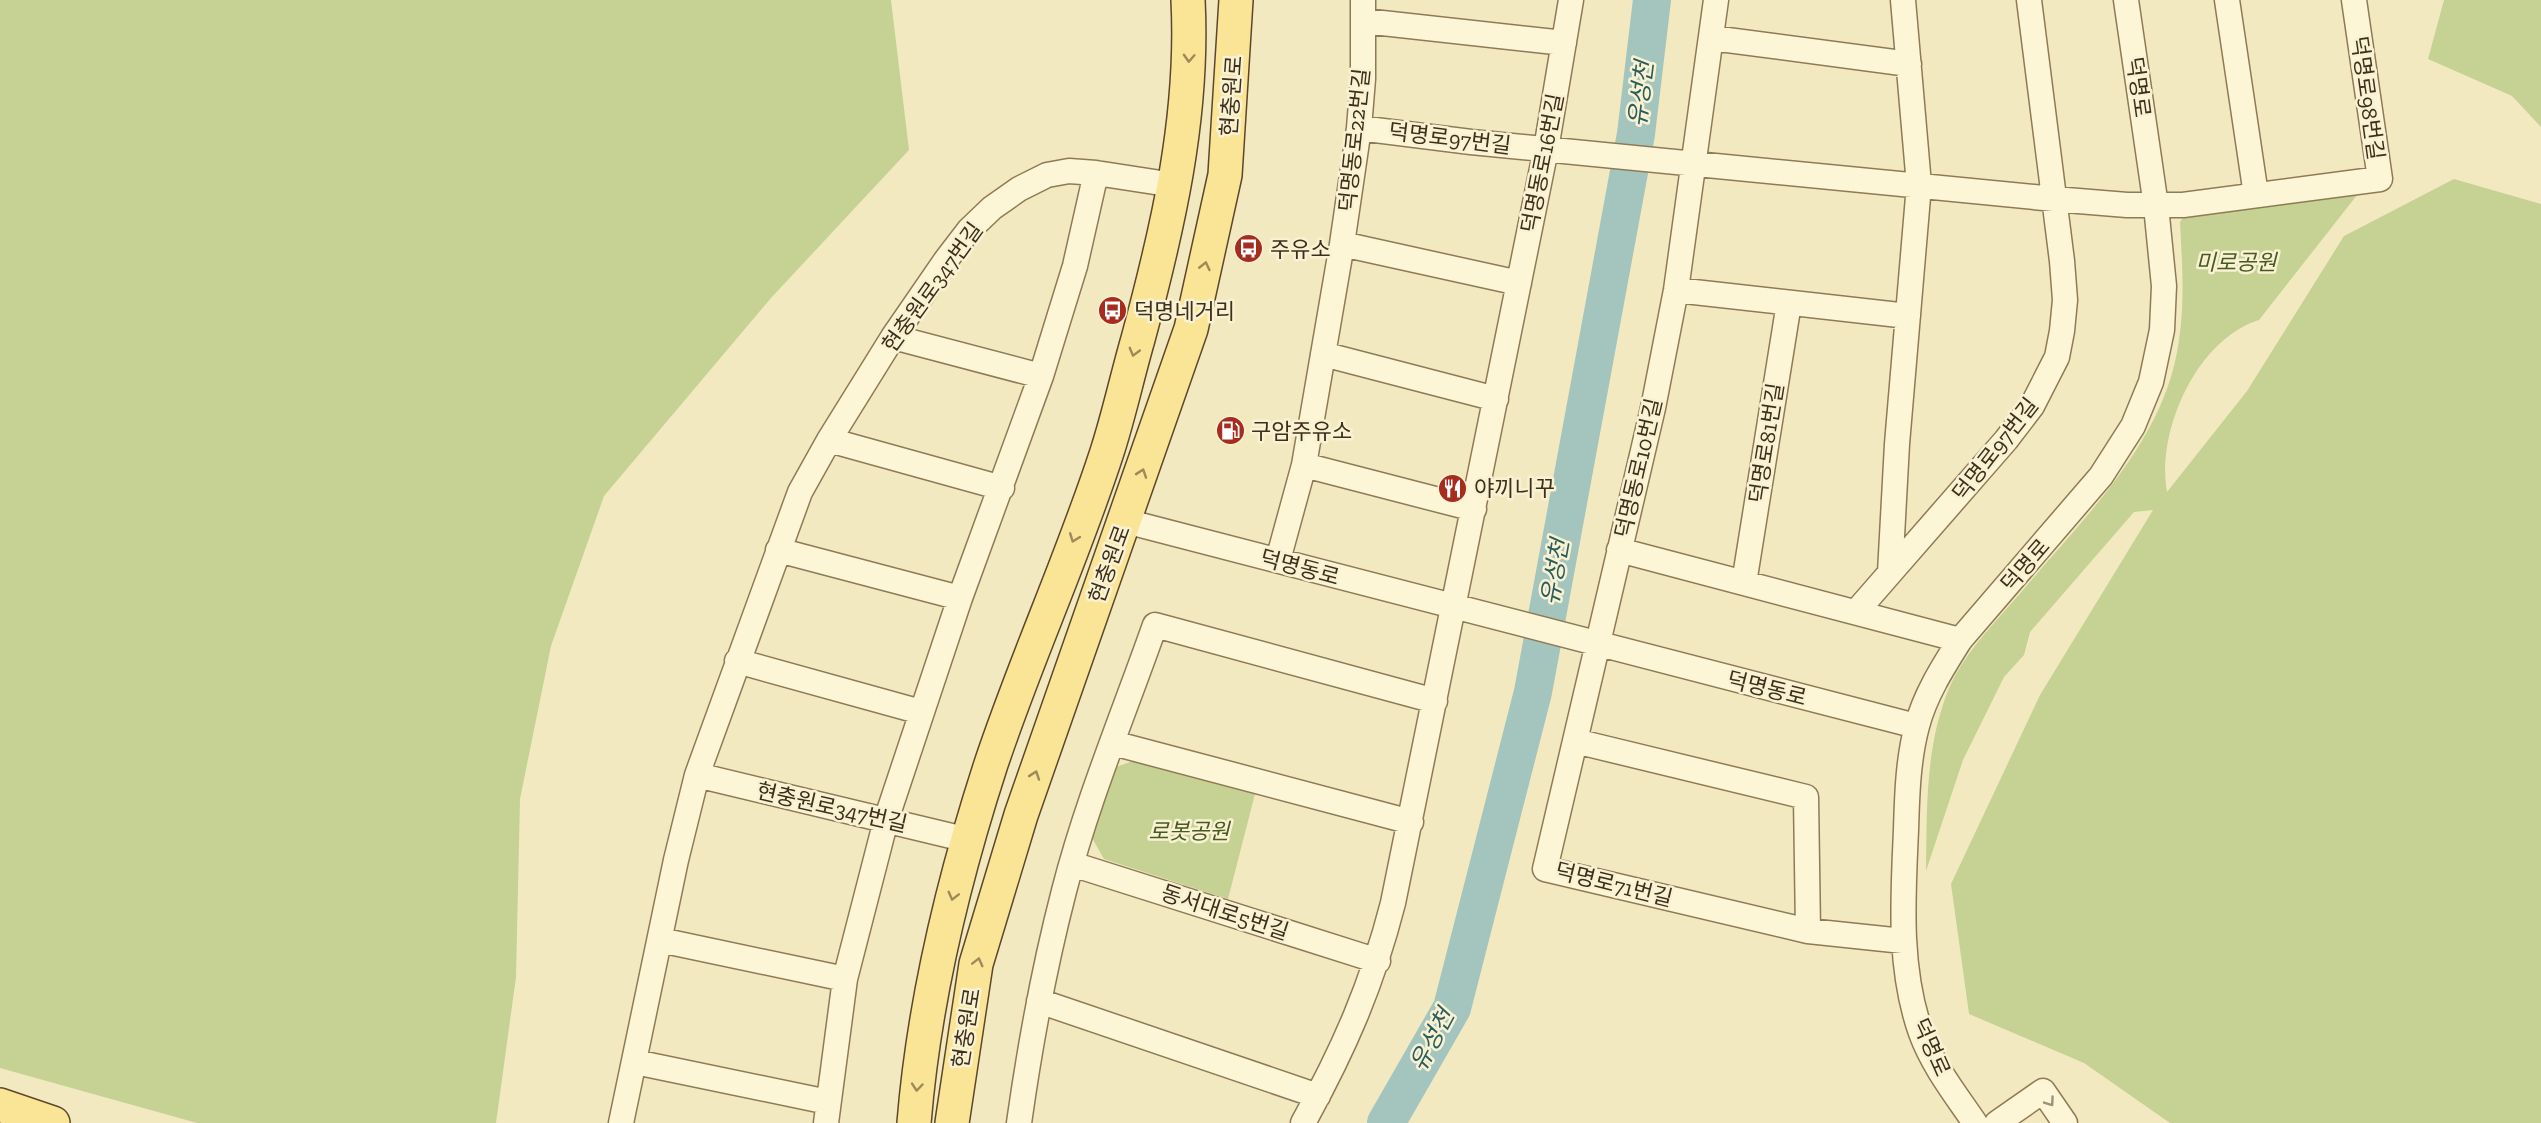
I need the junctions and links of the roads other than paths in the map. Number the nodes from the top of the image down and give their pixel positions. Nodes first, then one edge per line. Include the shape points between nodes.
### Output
1 (1188, 0) edge
2 (1236, 0) edge
3 (1571, 0) edge
4 (1716, 0) edge
5 (1903, 0) edge
6 (2029, 0) edge
7 (2126, 0) edge
8 (2227, 0) edge
9 (2354, 0) edge
10 (1364, 11) edge
11 (1712, 38) junction
12 (1564, 43) junction
13 (1909, 64) junction
14 (1359, 128) junction
15 (1546, 149) junction
16 (1687, 163) junction
17 (1096, 173) junction
18 (1918, 185) junction
19 (1174, 186) junction
20 (2256, 195) junction
21 (2054, 199) junction
22 (2156, 206) junction
23 (1342, 244) junction
24 (1519, 284) junction
25 (1676, 290) junction
26 (1789, 303) junction
27 (1908, 316) junction
28 (893, 337) junction
29 (1323, 354) junction
30 (1041, 376) junction
31 (1496, 399) junction
32 (829, 440) junction
33 (1304, 465) junction
34 (1002, 489) junction
35 (1474, 509) junction
36 (1125, 521) junction
37 (778, 550) junction
38 (1618, 550) junction
39 (1278, 561) junction
40 (1890, 573) junction
41 (1744, 583) junction
42 (960, 598) junction
43 (1465, 609) junction
44 (1856, 612) junction
45 (1959, 640) junction
46 (1591, 642) junction
47 (737, 661) junction
48 (1435, 701) junction
49 (921, 712) junction
50 (1916, 726) junction
51 (1575, 741) junction
52 (1113, 743) junction
53 (697, 775) junction
54 (886, 820) junction
55 (1411, 822) junction
56 (968, 840) junction
57 (1072, 864) junction
58 (1808, 931) junction
59 (660, 940) junction
60 (1903, 941) junction
61 (1378, 961) junction
62 (845, 979) junction
63 (1039, 1001) junction
64 (635, 1062) junction
65 (1318, 1096) junction
66 (0, 1106) edge
67 (827, 1113) edge
68 (1026, 1121) edge
69 (53, 1123) edge
70 (621, 1123) edge
71 (914, 1123) edge
72 (952, 1123) edge
73 (1303, 1123) edge
74 (1975, 1123) edge
75 (1997, 1123) edge
76 (2065, 1123) edge

1 -> 19 main road, 현충원로 via 1186,118
36 -> 2 main road, 현충원로 via 1191,329 1226,176
3 - 12 street, 덕명동로16번길
4 - 11 street, 덕명동로10번길
5 - 13 street
6 - 21 street, 덕명로97번길
7 - 22 street, 덕명로
8 - 20 street
9 - 20 street, 덕명로98번길 via 2380,179
10 - 12 street
10 - 14 street, 덕명동로22번길
11 - 13 street
11 - 16 street, 덕명동로10번길
12 - 15 street, 덕명동로16번길
13 - 18 street
14 - 15 street, 덕명로97번길
14 - 23 street, 덕명동로22번길
15 - 16 street, 덕명로97번길
15 - 24 street, 덕명동로16번길
16 - 18 street
16 - 25 street, 덕명동로10번길
17 - 19 street, 현충원로347번길
17 - 28 street, 현충원로347번길 via 1069,171 1047,175 992,208 969,230
17 - 30 street via 1075,266
18 - 21 street
18 - 27 street
19 -> 56 main road, 현충원로 via 1159,258 1107,452 992,763
20 - 22 street, 덕명로98번길
21 - 22 street
21 - 40 street, 덕명로97번길 via 2065,300 2057,357 2032,406 2006,440
22 - 45 street, 덕명로 via 2164,286 2162,330 2151,382 2133,426 2101,476
23 - 24 street
23 - 29 street, 덕명동로22번길
24 - 31 street, 덕명동로16번길
25 - 26 street
25 - 38 street, 덕명동로10번길 via 1653,408
26 - 27 street
26 - 41 street, 덕명로81번길
27 - 40 street
28 - 30 street
28 - 32 street, 현충원로347번길
29 - 31 street
29 - 33 street, 덕명동로22번길
30 - 34 street
31 - 35 street, 덕명동로16번길
32 - 34 street
32 - 37 street, 현충원로347번길 via 800,492
33 - 35 street
33 - 39 street, 덕명동로22번길
34 - 42 street
35 - 43 street, 덕명동로16번길
36 - 39 street, 덕명동로
72 -> 36 main road, 현충원로 via 976,964 1021,815
37 - 42 street
37 - 47 street, 현충원로347번길
38 - 41 street
38 - 46 street, 덕명동로10번길
39 - 43 street, 덕명동로
40 - 44 street, 덕명로97번길
41 - 44 street
42 - 49 street
43 - 46 street, 덕명동로
43 - 48 street
44 - 45 street
45 - 50 street, 덕명로
46 - 50 street, 덕명동로
46 - 51 street, 덕명로71번길
47 - 49 street
47 - 53 street, 현충원로347번길
48 - 52 street via 1155,625
48 - 55 street
49 - 54 street
50 - 60 street, 덕명로 via 1907,793
51 - 58 street via 1806,797
51 - 58 street, 덕명로71번길 via 1545,869
52 - 55 street
52 - 57 street
53 - 54 street, 현충원로347번길
53 - 59 street, 현충원로347번길
54 - 56 street, 현충원로347번길
54 - 62 street
55 - 61 street
56 -> 71 main road, 현충원로 via 932,980 919,1057
57 - 61 street, 동서대로5번길
57 - 63 street
58 - 60 street, 덕명로71번길
59 - 62 street
59 - 64 street, 현충원로347번길
60 - 74 street, 덕명로 via 1922,1034 1941,1074
61 - 65 street via 1348,1038
62 - 67 street
63 - 65 street
63 - 68 street via 1026,1069
64 - 67 street
64 - 70 street, 현충원로347번길
65 - 73 street
66 - 69 main road
75 -> 76 street via 2043,1091

